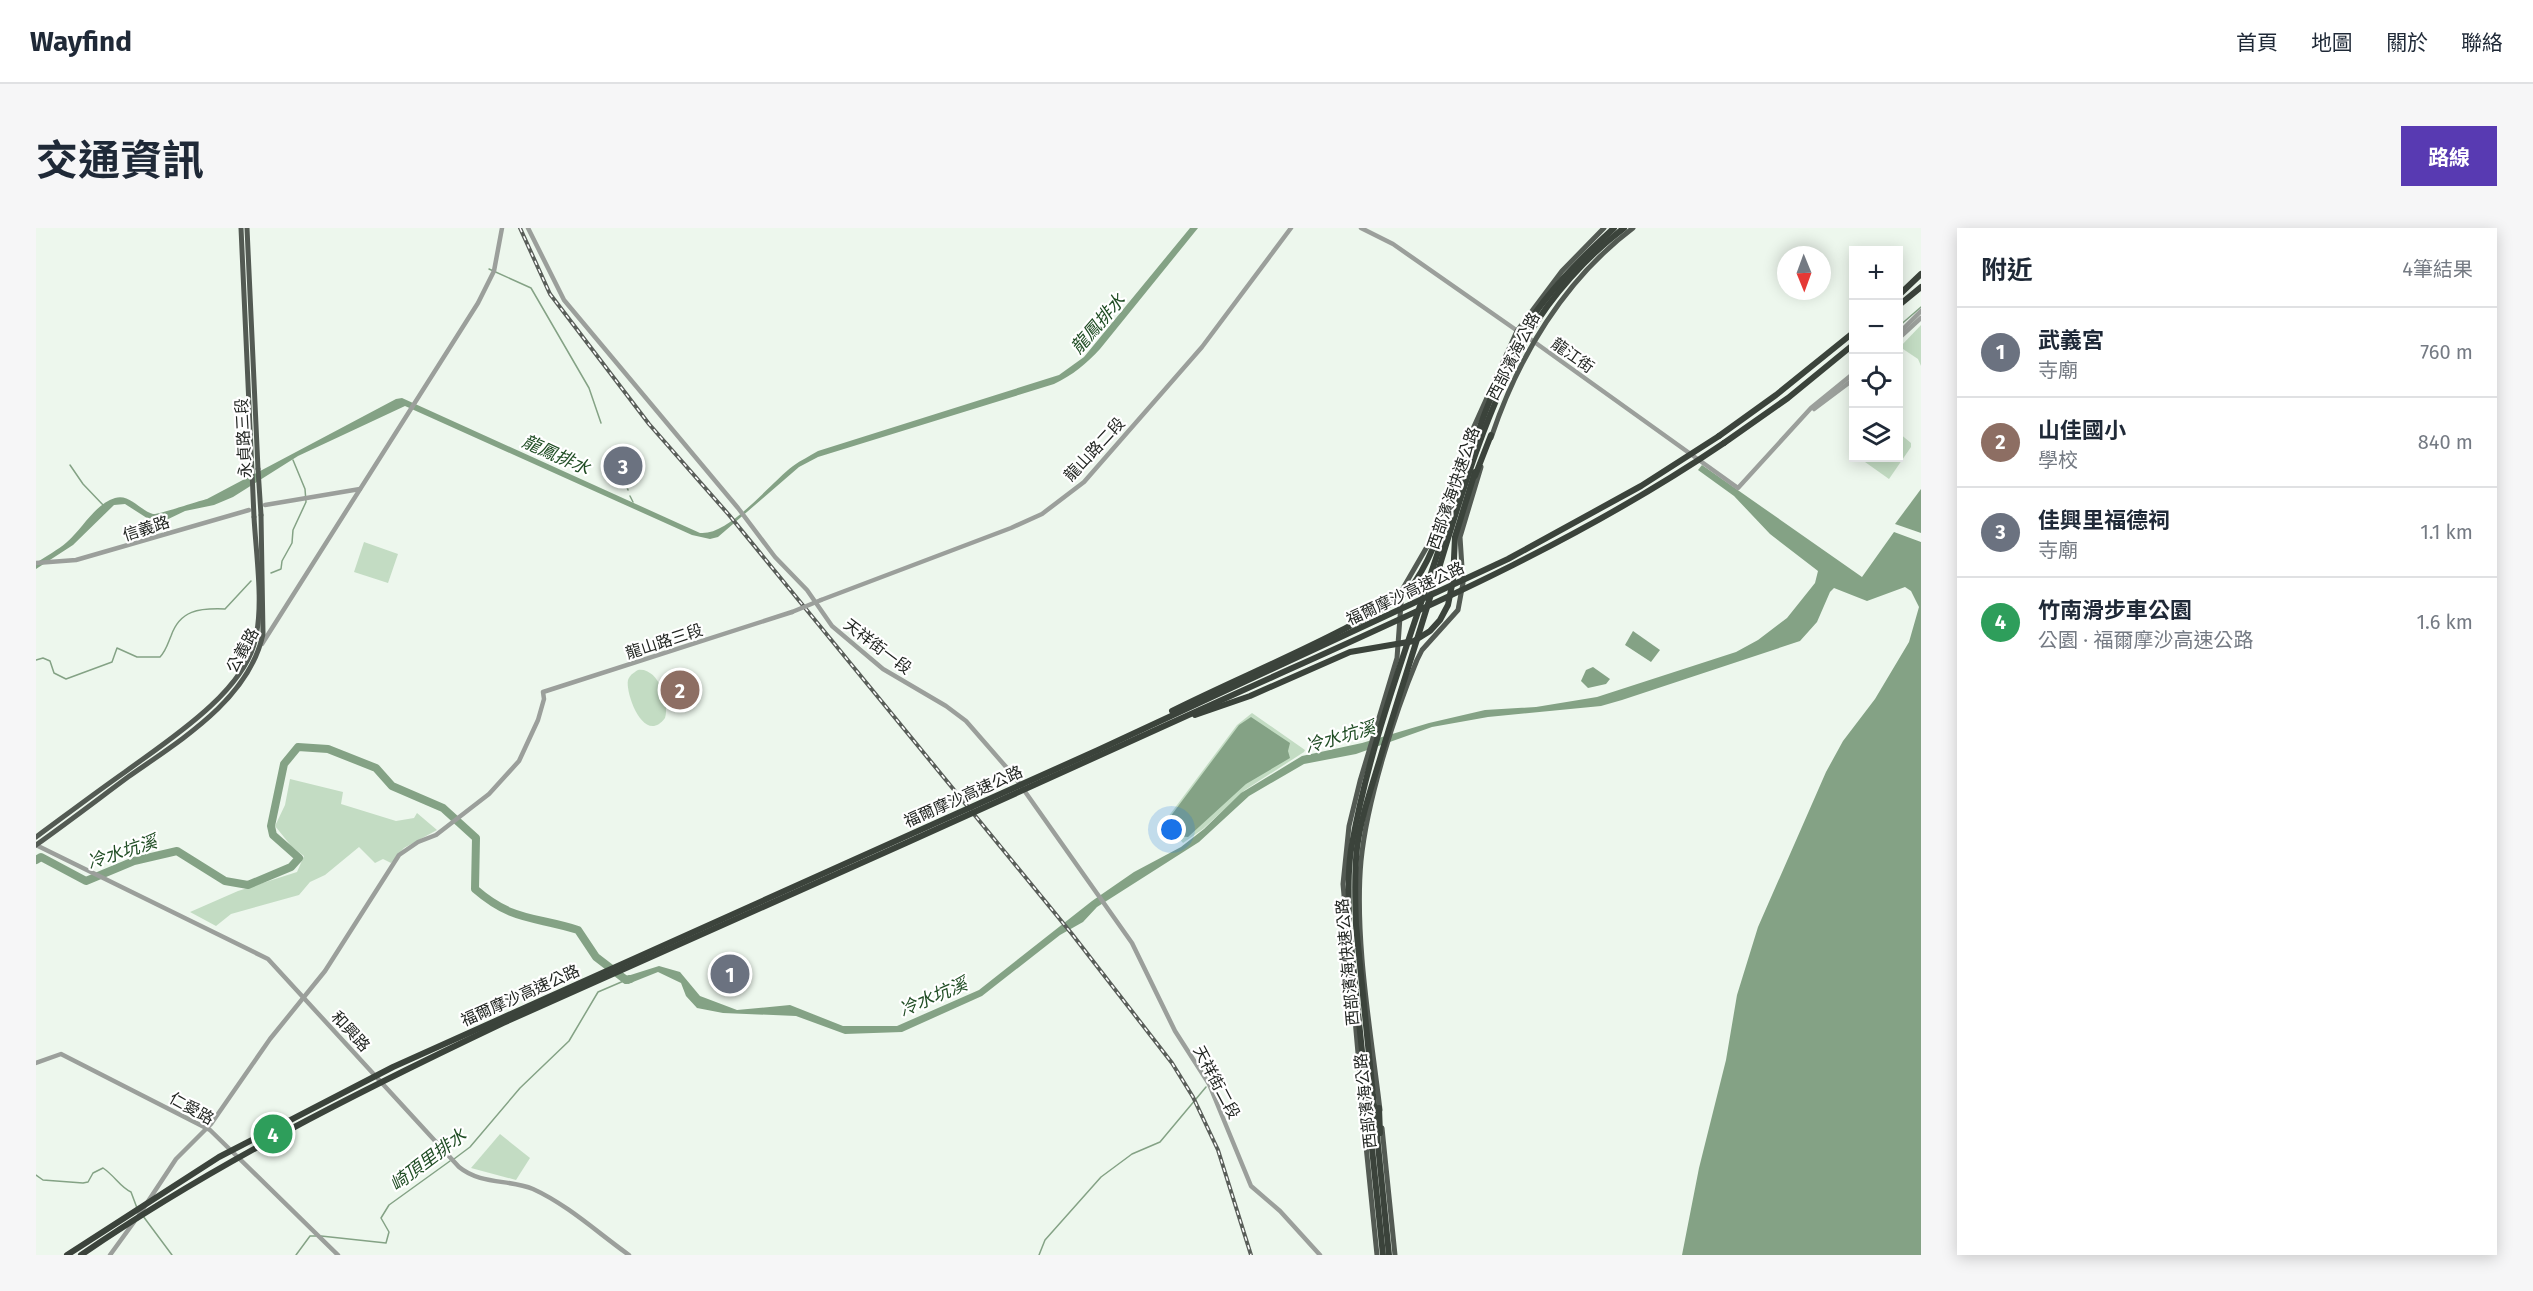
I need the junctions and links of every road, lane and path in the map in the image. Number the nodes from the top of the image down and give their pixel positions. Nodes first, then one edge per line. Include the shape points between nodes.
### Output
1 (241, 228) edge
2 (247, 228) edge
3 (502, 228) edge
4 (528, 228) edge
5 (1291, 228) edge
6 (1361, 228) edge
7 (1604, 228) edge
8 (1614, 228) edge
9 (1624, 228) edge
10 (1633, 228) edge
11 (1921, 274) edge
12 (1921, 287) edge
13 (1903, 292) edge
14 (1903, 303) edge
15 (1921, 311) edge
16 (1921, 318) edge
17 (1903, 330) edge
18 (1903, 335) edge
19 (1525, 336) junction
20 (1849, 336) edge
21 (1849, 348) edge
22 (1849, 378) edge
23 (1849, 383) edge
24 (1805, 416) junction
25 (1486, 431) junction
26 (255, 471) junction
27 (360, 489) junction
28 (265, 505) dead end
29 (249, 510) dead end
30 (36, 563) edge
31 (792, 612) joint
32 (257, 645) junction
33 (1188, 715) junction
34 (1393, 725) junction
35 (1098, 750) junction
36 (1371, 755) junction
37 (144, 762) junction
38 (36, 837) edge
39 (36, 845) edge
40 (1098, 895) joint
41 (303, 997) junction
42 (36, 1064) edge
43 (1363, 1066) junction
44 (1379, 1108) junction
45 (207, 1128) junction
46 (1365, 1139) junction
47 (1381, 1169) junction
48 (67, 1255) edge
49 (81, 1255) edge
50 (110, 1255) edge
51 (338, 1255) edge
52 (629, 1255) edge
53 (1320, 1255) edge
54 (1377, 1255) edge
55 (1383, 1255) edge
56 (1389, 1255) edge
57 (1395, 1255) edge

1 - 26 main road, 永貞路三段
2 - 26 main road, 永貞路三段
3 - 27 street, 公義路 via 495,268 478,303
4 - 40 street, 天祥街一段 via 564,300 775,557 807,590 841,636 882,669 966,721 1014,776
5 - 31 street, 龍山路二段, bridge via 1206,342 1084,483 1052,507 1011,528
6 - 19 street, 龍江街 via 1393,244
7 - 19 main road, 西部濱海公路 via 1562,271
8 - 19 highway, 西部濱海快速公路 via 1553,290
9 - 19 highway, 西部濱海快速公路 via 1593,255
10 - 19 main road, 西部濱海公路
11 - 13 highway
12 - 14 highway
15 - 17 street
16 - 18 street
19 - 24 street, 龍江街 via 1738,488
19 - 25 highway, 西部濱海快速公路
19 - 25 main road, 西部濱海公路 via 1504,398
19 - 36 main road, 西部濱海公路 via 1472,431 1428,545 1402,590 1397,658
20 - 35 highway, 福爾摩沙高速公路, bridge via 1719,436 1632,492 1508,559
21 - 33 highway, 福爾摩沙高速公路, bridge via 1724,443 1619,509 1505,570
22 - 24 street
23 - 24 street
25 - 33 highway, bridge via 1455,537 1448,605 1430,631 1414,641 1350,652 1250,696 1203,714
25 - 34 highway, 西部濱海快速公路 via 1456,514
25 - 34 main road, 西部濱海公路 via 1462,525 1464,583 1458,610 1422,650
25 - 35 highway, bridge via 1461,467 1429,558 1408,590 1389,605 1317,644 1228,683
25 - 36 highway, 西部濱海快速公路
26 - 32 main road, 永貞路三段, bridge via 264,620
27 - 28 street
27 - 32 street, 公義路
29 - 30 street, 信義路 via 76,560
31 - 41 street, 龍山路三段 via 543,692 538,720 519,761 489,794 399,855 336,955
32 - 37 main road, 公義路 via 238,685 202,724
33 - 49 highway, 福爾摩沙高速公路, bridge via 397,1074 180,1191
34 - 44 main road, 西部濱海公路 via 1365,831 1359,903
34 - 47 highway, 西部濱海快速公路 via 1358,845 1354,879
35 - 48 highway, 福爾摩沙高速公路, bridge via 393,1066 219,1157
36 - 43 highway, 西部濱海快速公路 via 1349,878 1349,925
36 - 46 main road, 西部濱海公路 via 1349,826 1343,884
37 - 38 main road, 公義路
37 - 39 main road, 公義路
39 - 41 street, 和興路 via 260,953
40 - 53 street, 天祥街二段 via 1132,943 1175,1031 1209,1084 1251,1186
41 - 45 street
41 - 52 street, 和興路 via 459,1167 474,1176 532,1189
42 - 45 street, 仁愛路 via 61,1053
43 - 46 highway
43 - 55 highway, 西部濱海快速公路
44 - 47 highway
44 - 57 main road, 西部濱海公路
45 - 50 street via 176,1159
45 - 51 street, 仁愛路
46 - 54 main road, 西部濱海公路
47 - 56 highway, 西部濱海快速公路

